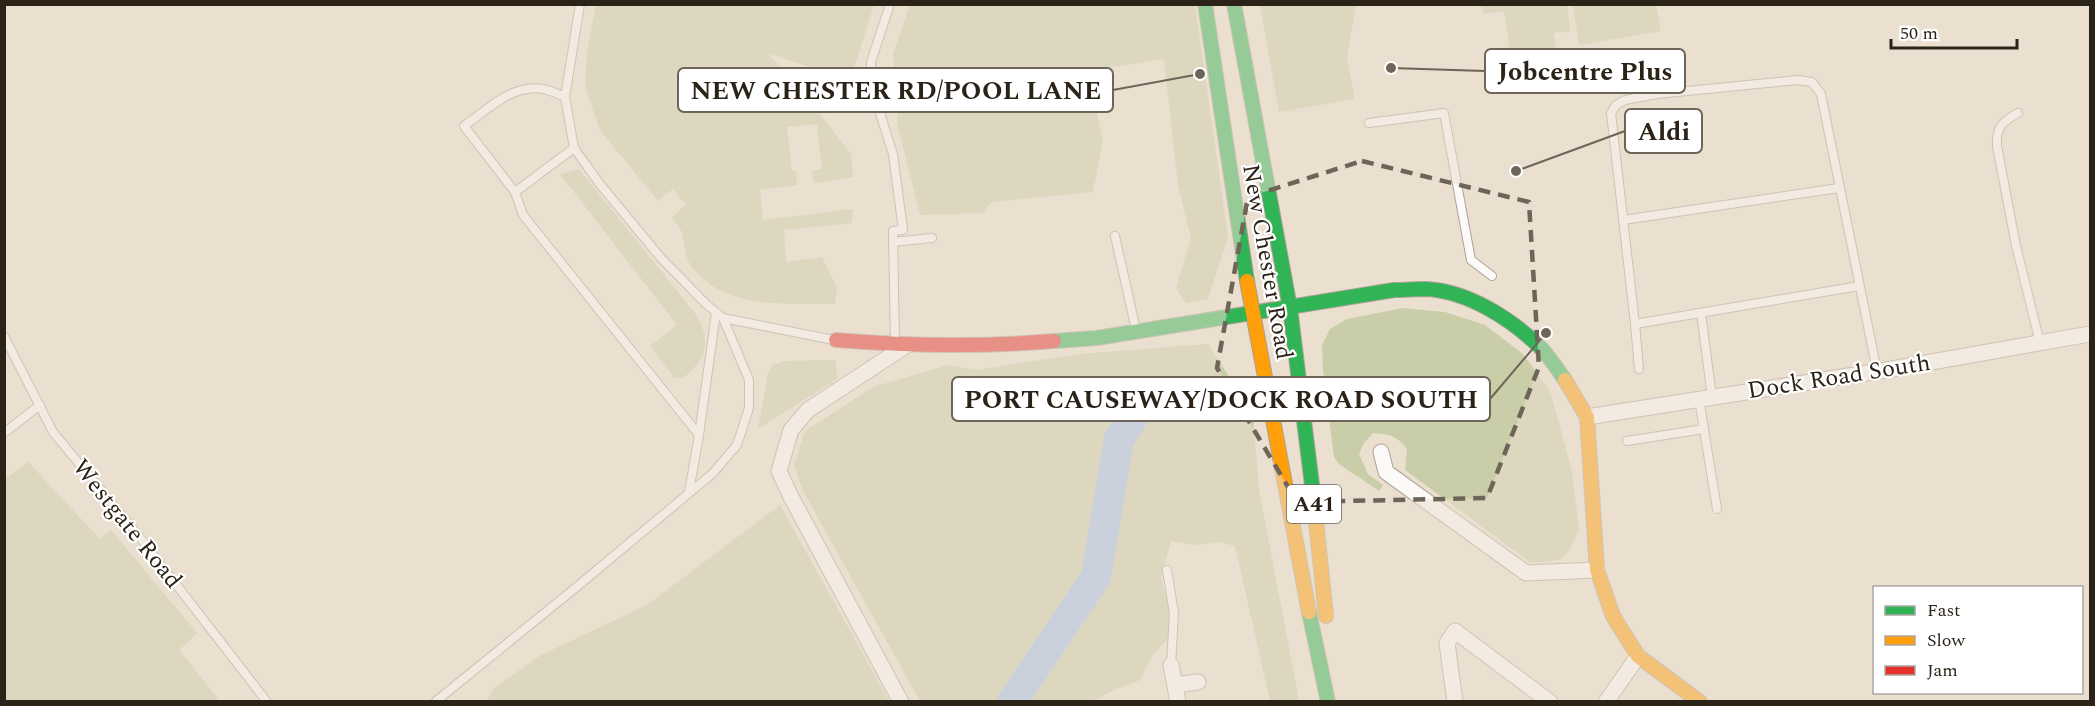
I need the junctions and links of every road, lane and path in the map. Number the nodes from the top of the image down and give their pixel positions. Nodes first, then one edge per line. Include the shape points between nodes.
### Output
1 (580, 4) edge
2 (891, 4) edge
3 (1205, 4) edge
4 (1233, 4) edge
5 (565, 97) junction
6 (2018, 113) dead end
7 (1369, 123) dead end
8 (574, 148) junction
9 (1839, 188) junction
10 (515, 192) junction
11 (1623, 220) junction
12 (1115, 236) dead end
13 (932, 238) dead end
14 (893, 242) junction
15 (1492, 276) dead end
16 (1859, 286) junction
17 (1290, 308) junction
18 (1701, 313) junction
19 (1254, 314) junction
20 (720, 315) junction
21 (1635, 324) junction
22 (1137, 332) junction
23 (2091, 334) edge
24 (4, 336) edge
25 (836, 340) joint
26 (2040, 343) junction
27 (901, 345) junction
28 (1639, 369) dead end
29 (1877, 371) junction
30 (1706, 398) junction
31 (40, 405) junction
32 (1587, 417) junction
33 (1704, 429) junction
34 (4, 433) edge
35 (699, 435) junction
36 (1627, 441) dead end
37 (1381, 452) dead end
38 (689, 493) junction
39 (1717, 509) dead end
40 (1167, 570) dead end
41 (1597, 570) junction
42 (1638, 656) junction
43 (1171, 665) joint
44 (1198, 682) dead end
45 (1175, 685) junction
46 (267, 702) edge
47 (435, 702) edge
48 (901, 702) edge
49 (1178, 702) edge
50 (1330, 702) edge
51 (1455, 702) edge
52 (1550, 702) edge
53 (1606, 702) edge
54 (1700, 702) edge

1 - 5 lane
2 - 14 lane via 871,62 871,85 893,154 903,230 893,231
3 - 19 main road, New Chester Road / A41
4 - 17 main road, New Chester Road / A41
5 - 8 lane
5 - 10 lane via 527,88 511,93 464,126
6 - 26 lane via 2004,121 1997,146
7 - 15 lane via 1444,112 1471,260
8 - 10 lane
8 - 20 lane via 661,258
9 - 11 lane
9 - 11 lane via 1821,94 1812,82 1798,80 1657,94 1625,100 1611,113
9 - 16 lane
10 - 35 lane via 523,215
11 - 21 lane
12 - 22 lane
13 - 14 lane
14 - 27 lane
16 - 18 lane
16 - 29 lane
17 - 19 main road
17 - 32 main road via 1394,290 1428,289 1454,294 1492,310 1525,333 1572,390
17 - 50 main road, New Chester Road / A41 via 1323,579
18 - 21 lane
18 - 30 lane
19 - 22 main road
19 - 50 main road, New Chester Road / A41 via 1276,448
20 - 25 lane
20 - 35 lane
20 - 38 lane via 749,380 749,408 737,446
21 - 28 lane
22 - 27 main road via 991,346
23 - 26 street, Dock Road South
24 - 31 lane, Westgate Road
25 - 27 main road
26 - 29 street, Dock Road South
27 - 48 street via 808,410 791,430 779,471
29 - 30 street, Dock Road South
30 - 32 street, Dock Road South
30 - 33 lane
31 - 34 lane
31 - 46 lane, Westgate Road via 53,432
32 - 41 main road
33 - 36 lane
33 - 39 lane
35 - 38 lane
37 - 41 street via 1386,472 1526,573
38 - 47 lane
40 - 43 lane via 1174,613
41 - 42 main road via 1613,616
42 - 53 street
42 - 54 main road
43 - 45 street
44 - 45 street
45 - 49 street
51 - 52 street via 1447,643 1455,631

